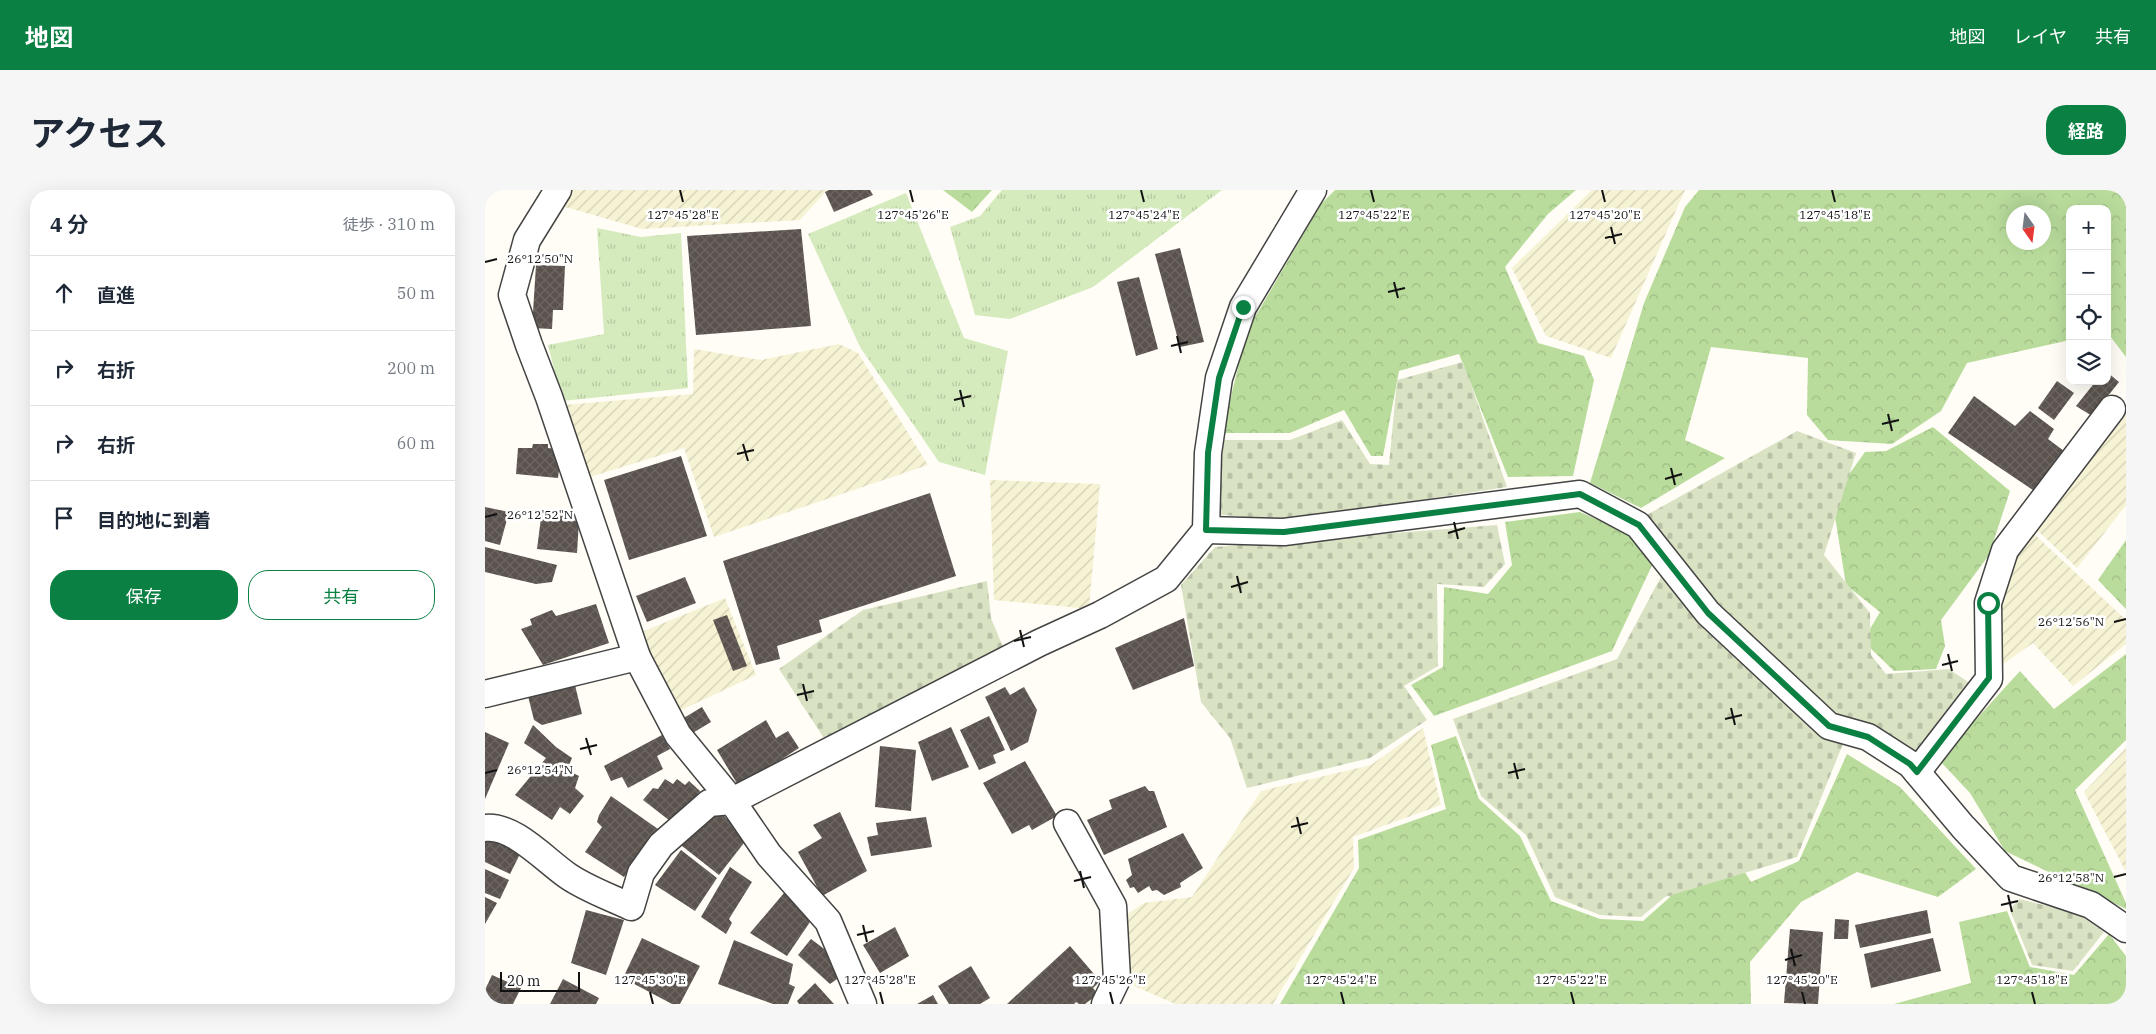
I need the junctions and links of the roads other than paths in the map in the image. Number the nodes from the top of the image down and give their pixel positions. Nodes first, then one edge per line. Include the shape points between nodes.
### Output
1 (557, 190) edge
2 (1313, 190) edge
3 (2112, 409) dead end
4 (1206, 530) junction
5 (637, 657) junction
6 (485, 694) edge
7 (1917, 772) junction
8 (732, 801) junction
9 (1067, 823) dead end
10 (485, 828) edge
11 (2126, 929) edge
12 (863, 1004) edge
13 (1105, 1004) edge

1 - 5 street via 527,240 512,295
2 - 4 street via 1243,307 1219,378 1208,453
3 - 7 street via 2005,550 1988,603 1989,678
4 - 7 street via 1284,532 1580,494 1639,525 1708,613 1829,726 1868,737
4 - 8 street via 1167,579
5 - 6 street
5 - 8 street via 678,735
7 - 11 street via 2011,878 2091,905
8 - 10 street via 709,803 661,845 641,874 631,907 569,877 513,834
8 - 12 street via 769,856 828,921
9 - 13 street via 1113,906 1117,979

